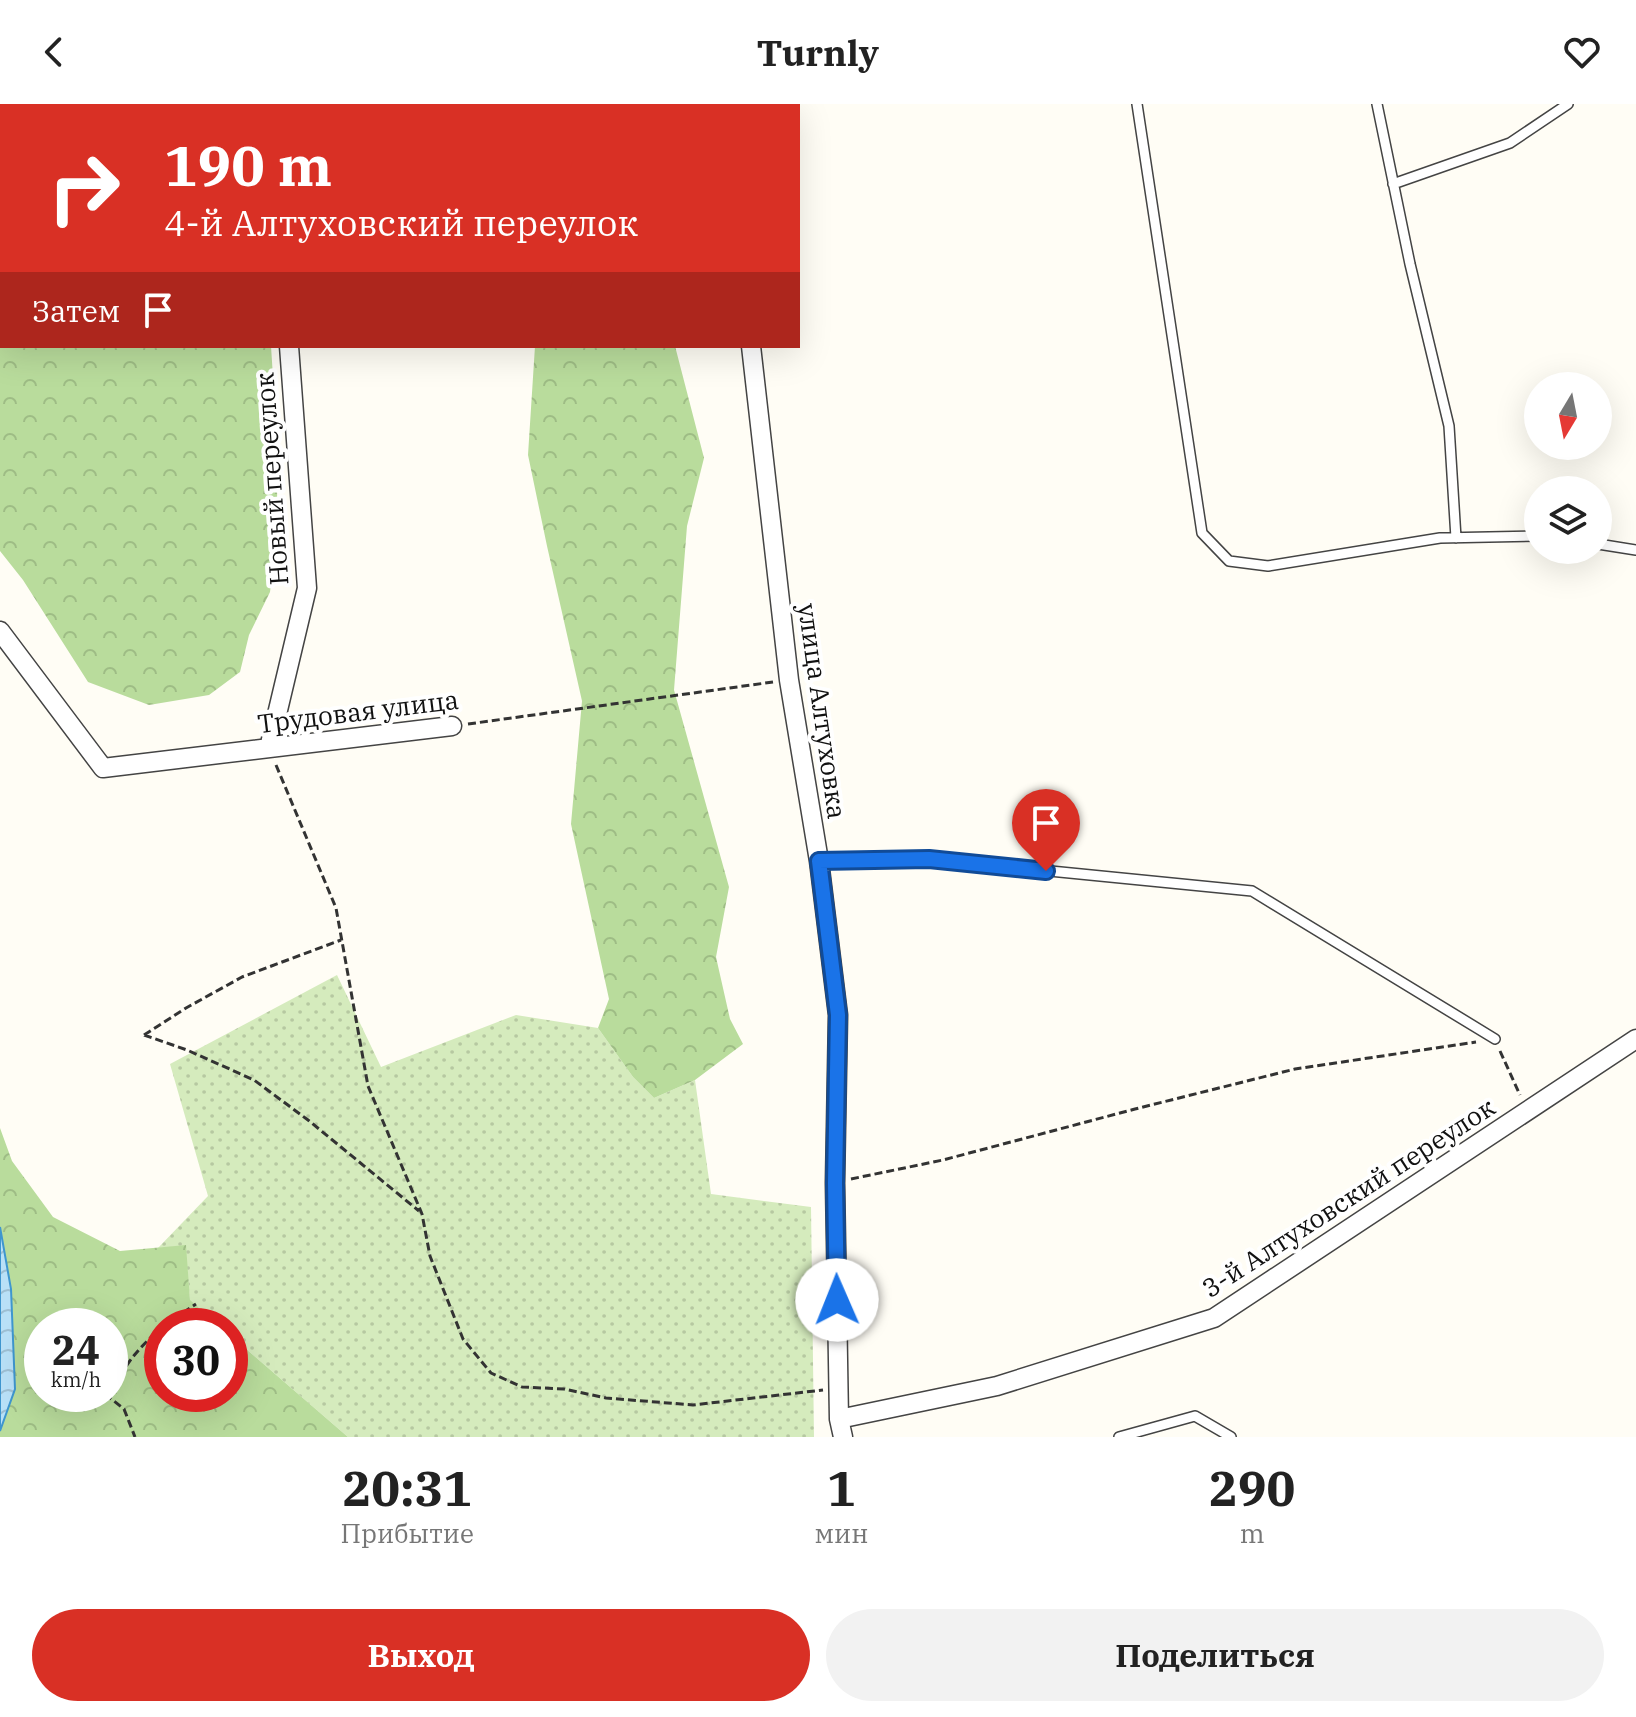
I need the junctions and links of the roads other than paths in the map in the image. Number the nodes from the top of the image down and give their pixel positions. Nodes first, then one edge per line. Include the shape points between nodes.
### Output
1 (1137, 104) edge
2 (1377, 104) edge
3 (1568, 104) edge
4 (1393, 184) junction
5 (289, 348) edge
6 (751, 348) edge
7 (1524, 536) edge
8 (1456, 538) junction
9 (1612, 546) edge
10 (1636, 550) edge
11 (0, 631) edge
12 (452, 726) road end
13 (269, 748) junction
14 (819, 861) junction
15 (1495, 1039) road end
16 (1636, 1039) edge
17 (841, 1428) edge
18 (1119, 1437) edge
19 (1231, 1437) edge

1 - 8 lane via 1202,533 1229,561 1268,566
2 - 4 lane
3 - 4 lane via 1510,143
4 - 8 lane via 1449,426
5 - 13 street, Новый переулок via 307,588
6 - 14 street, улица Алтуховка via 789,680
7 - 8 lane
9 - 10 lane
11 - 13 street, Трудовая улица via 103,768
12 - 13 street, Трудовая улица
14 - 15 lane via 929,859 1252,891
14 - 17 street, улица Алтуховка via 838,1015 835,1183
16 - 17 street, 3-й Алтуховский переулок via 1214,1318
18 - 19 lane via 1195,1416

